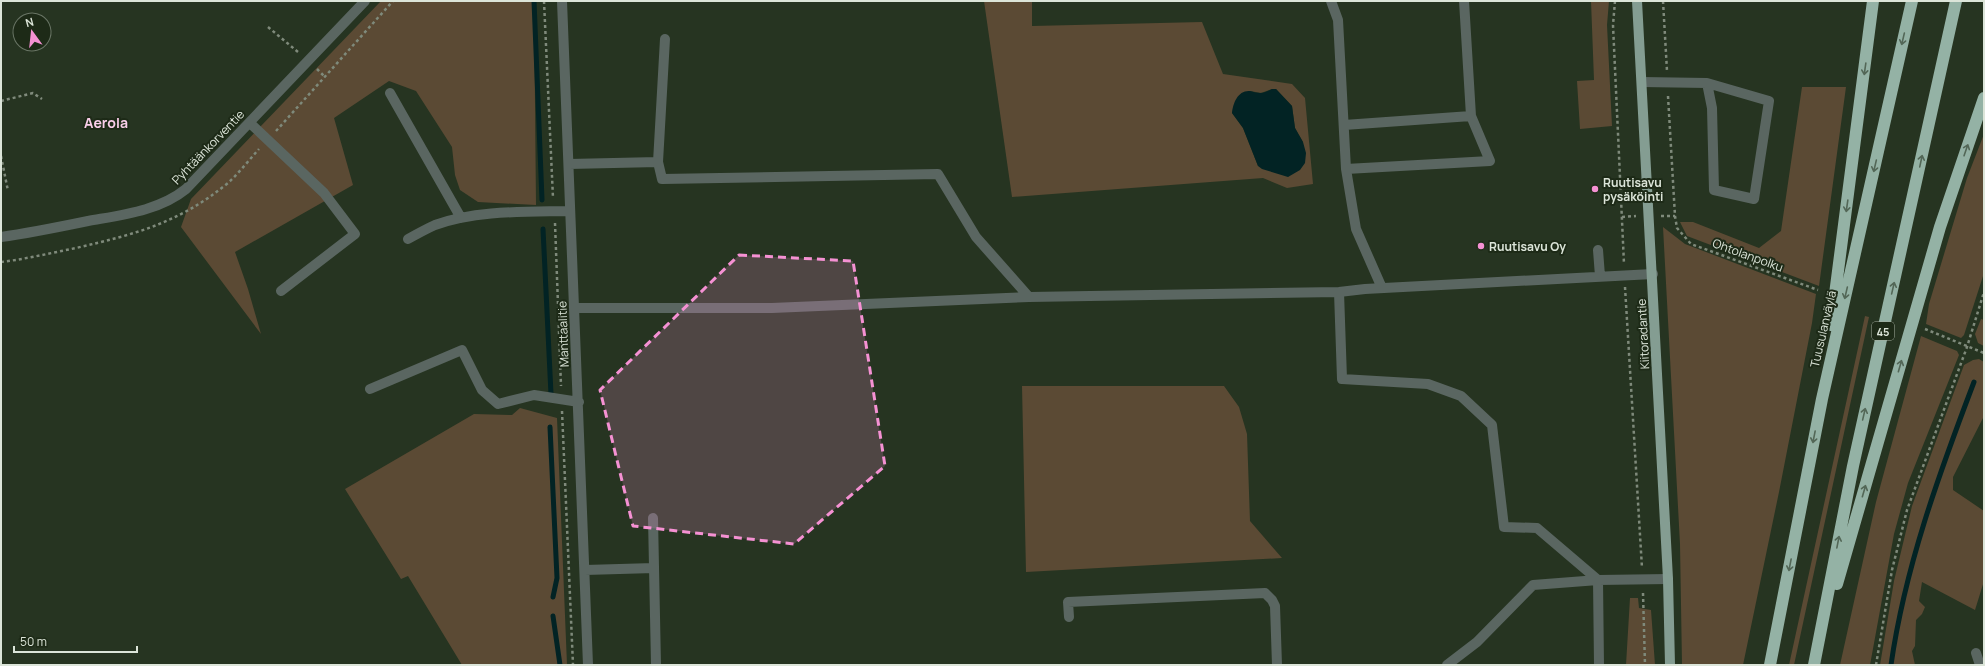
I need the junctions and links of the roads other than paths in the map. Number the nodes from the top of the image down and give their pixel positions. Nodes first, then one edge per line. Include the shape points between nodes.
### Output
1 (365, 1) edge
2 (562, 1) edge
3 (1331, 1) edge
4 (1464, 1) edge
5 (1638, 1) edge
6 (1874, 1) edge
7 (1912, 1) edge
8 (1956, 1) edge
9 (665, 39) dead end
10 (1642, 82) junction
11 (1708, 83) junction
12 (390, 93) dead end
13 (1984, 98) edge
14 (1471, 116) junction
15 (250, 123) junction
16 (1344, 125) junction
17 (658, 162) junction
18 (569, 164) junction
19 (1346, 169) junction
20 (570, 211) junction
21 (461, 218) junction
22 (1, 237) edge
23 (408, 239) dead end
24 (1598, 250) dead end
25 (1652, 274) junction
26 (1600, 276) junction
27 (1382, 288) junction
28 (281, 291) dead end
29 (1339, 292) junction
30 (1029, 297) junction
31 (575, 308) junction
32 (370, 389) dead end
33 (1822, 399) junction
34 (579, 402) junction
35 (653, 518) dead end
36 (654, 568) junction
37 (585, 570) junction
38 (1668, 579) junction
39 (1598, 580) junction
40 (1069, 617) dead end
41 (1976, 653) dead end
42 (1814, 664) edge
43 (588, 665) edge
44 (656, 665) edge
45 (1277, 665) edge
46 (1447, 665) edge
47 (1599, 665) edge
48 (1670, 665) edge
49 (1770, 665) edge
50 (1980, 665) edge

1 - 15 street, Pyhtäänkorventie
2 - 18 street, Manttaalitie
3 - 16 street via 1338,20
4 - 14 street
5 - 10 main road, Kiitoradantie
6 -> 33 highway
7 -> 33 highway, Tuusulanväylä
42 -> 8 highway, 45 via 1853,466
9 - 17 street
10 - 11 street
10 - 25 main road, Kiitoradantie
11 - 11 street via 1769,101 1754,199 1714,190 1712,108
12 - 21 street
42 -> 13 highway via 1940,227
14 - 16 street
14 - 19 street via 1490,161
15 - 22 street, Pyhtäänkorventie via 176,198 137,212 29,234
15 - 28 street via 324,193 355,234
16 - 19 street
17 - 18 street
17 - 30 street via 662,179 938,174 976,237
18 - 20 street, Manttaalitie
19 - 27 street via 1356,229
20 - 21 street
20 - 31 street, Manttaalitie
21 - 23 street via 435,225
24 - 26 street
25 - 26 street
25 - 38 main road, Kiitoradantie
26 - 27 street
27 - 29 street
29 - 30 street
29 - 39 street via 1342,379 1428,384 1461,396 1492,425 1504,527 1537,528
30 - 31 street via 772,308
31 - 34 street, Manttaalitie
32 - 34 street via 462,350 482,390 498,404 534,395
33 -> 49 highway, Tuusulanväylä
34 - 37 street, Manttaalitie
35 - 36 street
36 - 37 street
36 - 44 street
37 - 43 street, Manttaalitie
38 - 39 street
38 - 48 main road, Kiitoradantie
39 - 46 street via 1533,585 1477,642
39 - 47 street
40 - 45 street via 1068,602 1265,593 1275,606
41 - 50 street

